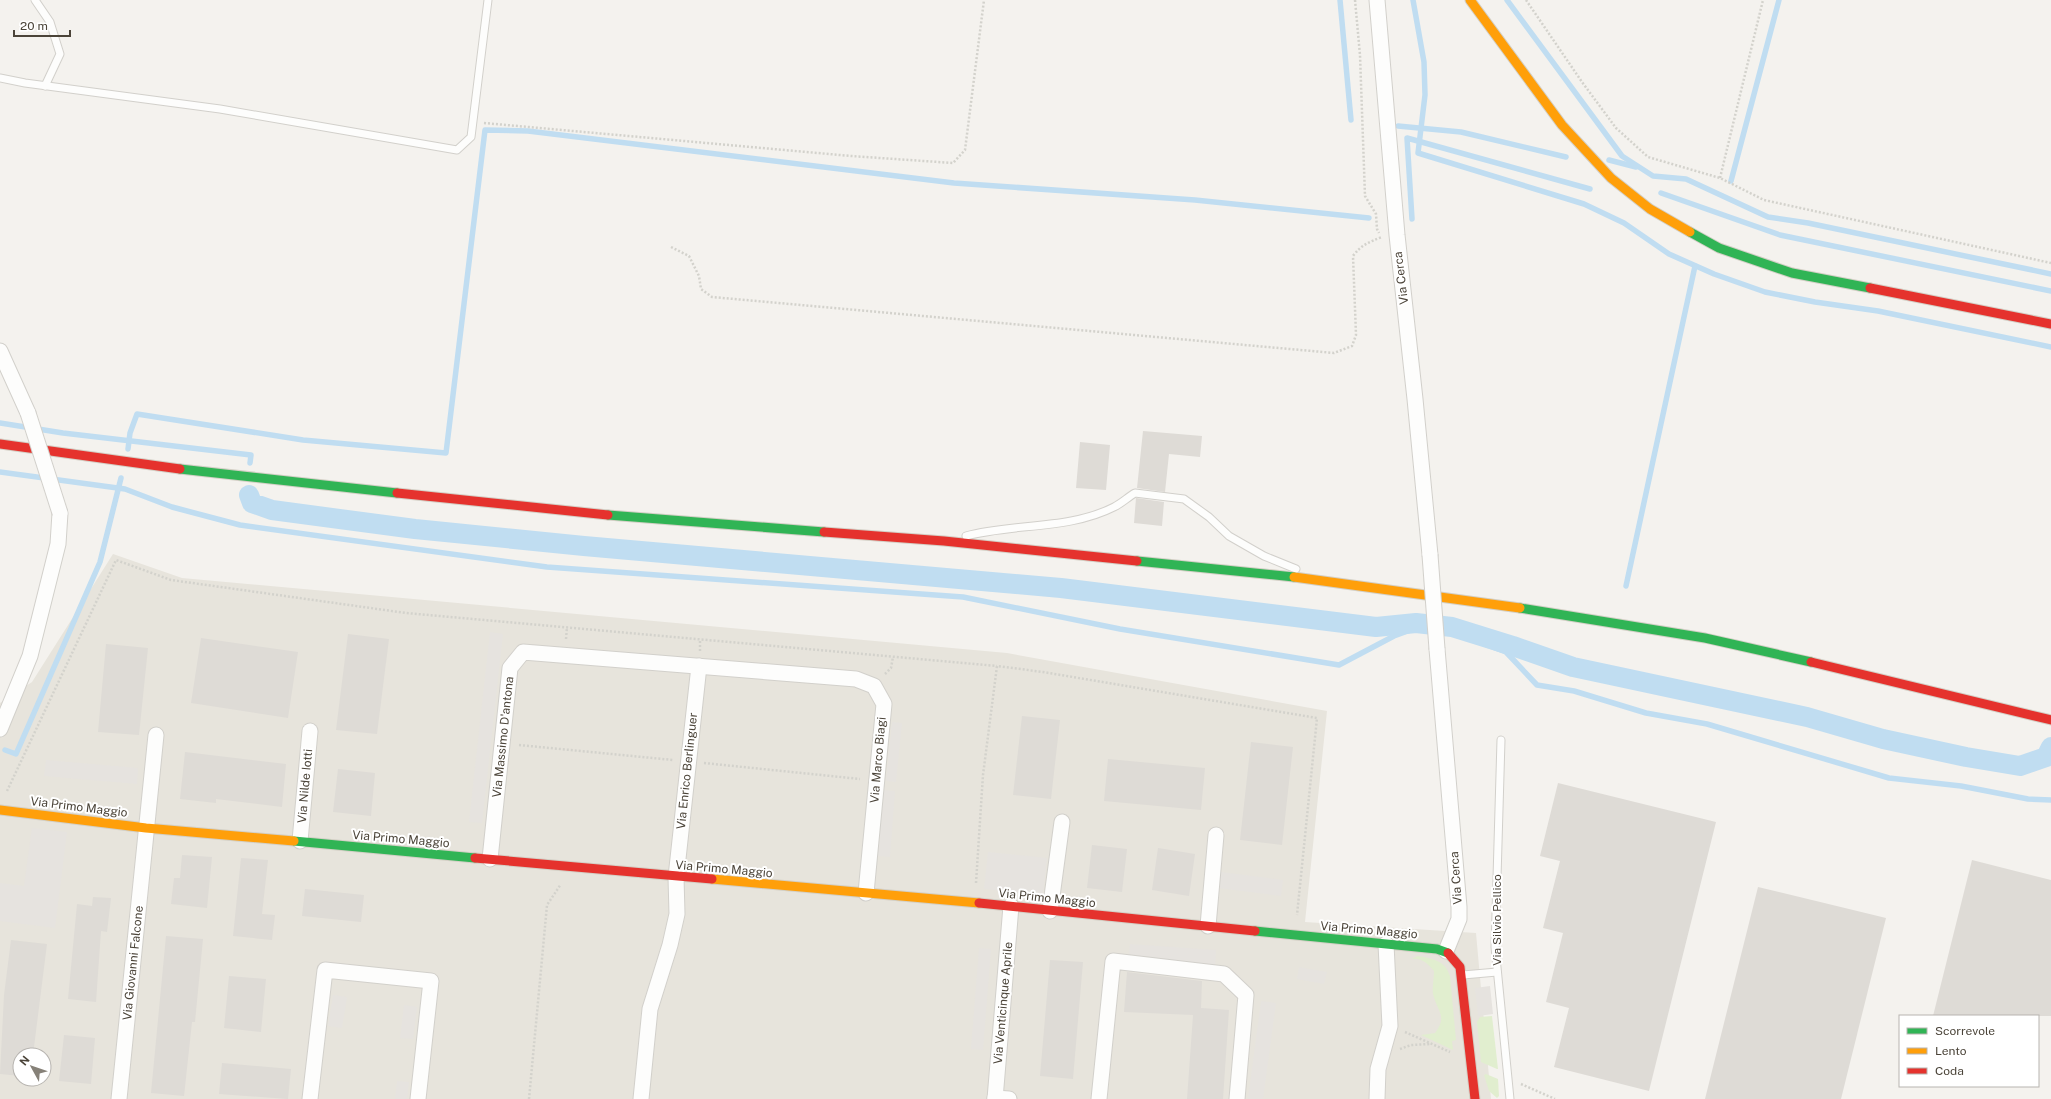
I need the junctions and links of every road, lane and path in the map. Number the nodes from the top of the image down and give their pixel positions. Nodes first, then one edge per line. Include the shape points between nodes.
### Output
1 (35, 0) edge
2 (488, 0) edge
3 (984, 0) edge
4 (1377, 0) edge
5 (1470, 0) edge
6 (1526, 0) edge
7 (1763, 0) edge
8 (0, 78) edge
9 (45, 86) junction
10 (474, 123) junction
11 (1720, 178) junction
12 (1397, 235) junction
13 (671, 247) dead end
14 (2051, 263) edge
15 (2051, 324) edge
16 (0, 351) edge
17 (0, 444) edge
18 (944, 541) junction
19 (1322, 580) junction
20 (699, 666) junction
21 (998, 666) junction
22 (2051, 720) edge
23 (0, 729) edge
24 (310, 731) dead end
25 (156, 735) dead end
26 (1501, 740) dead end
27 (3, 798) dead end
28 (0, 810) edge
29 (1062, 822) dead end
30 (146, 828) junction
31 (1216, 835) dead end
32 (300, 841) junction
33 (490, 859) junction
34 (562, 866) junction
35 (676, 877) junction
36 (866, 893) junction
37 (975, 903) junction
38 (1011, 906) junction
39 (1050, 911) junction
40 (1208, 926) junction
41 (1295, 935) junction
42 (1386, 944) junction
43 (1446, 951) junction
44 (1497, 972) junction
45 (1461, 975) junction
46 (1432, 1044) dead end
47 (1378, 1069) junction
48 (119, 1099) edge
49 (310, 1099) edge
50 (418, 1099) edge
51 (529, 1099) edge
52 (641, 1099) edge
53 (999, 1099) edge
54 (1099, 1099) edge
55 (1237, 1099) edge
56 (1377, 1099) edge
57 (1475, 1099) edge
58 (1510, 1099) edge

1 - 9 lane via 50,22 60,54
2 - 10 lane
3 - 10 path via 965,150 953,163 494,122
4 - 12 street, Via Cerca
5 - 15 main road via 1562,125 1611,178 1650,209 1719,248 1792,273
6 - 11 path via 1616,128 1648,157
7 - 11 path
8 - 9 lane
9 - 10 lane via 220,109 457,150 471,137
11 - 14 path via 1764,200
12 - 13 path via 1381,237 1366,243 1358,248 1353,256 1356,335 1352,346 1334,353 712,297 701,289 699,276 689,256
12 - 43 street, Via Cerca, bridge via 1430,555 1459,907 1458,920
16 - 23 street, bridge via 28,413 60,513 58,544 30,656
17 - 18 main road via 140,464 556,511
18 - 19 main road
18 - 19 lane via 983,531 1081,519 1114,507 1135,493 1184,499 1229,536 1264,556
19 - 22 main road via 1574,615 1705,638
20 - 33 street, Via Massimo D'antona via 523,652 510,668
20 - 35 street, Via Enrico Berlinguer
20 - 36 street, Via Marco Biagi via 856,679 874,686 884,704
21 - 27 path via 406,613 172,580 116,560
21 - 37 path via 983,775
21 - 41 path via 1317,718
24 - 32 street, Via Nilde Iotti
25 - 30 street, Via Giovanni Falcone
26 - 44 lane, Via Silvio Pellico via 1494,946
28 - 30 main road, Via Primo Maggio
29 - 39 street
30 - 32 main road, Via Primo Maggio
30 - 48 street, Via Giovanni Falcone
31 - 40 street
32 - 33 main road, Via Primo Maggio
33 - 34 main road, Via Primo Maggio
34 - 35 main road, Via Primo Maggio
34 - 51 path via 561,885 547,905
35 - 36 main road, Via Primo Maggio
35 - 52 street, Via Enrico Berlinguer via 676,914 670,945 650,1009
36 - 37 main road, Via Primo Maggio
37 - 38 main road, Via Primo Maggio
38 - 39 main road, Via Primo Maggio
38 - 53 street, Via Venticinque Aprile
39 - 40 main road, Via Primo Maggio
40 - 41 main road, Via Primo Maggio
41 - 42 main road, Via Primo Maggio
42 - 43 main road, Via Primo Maggio
42 - 47 street via 1390,1026
43 - 45 main road via 1455,959
44 - 45 lane
44 - 58 lane, Via Silvio Pellico
45 - 57 main road
46 - 47 path via 1411,1044 1401,1048
47 - 56 street
49 - 50 street via 325,970 431,981
54 - 55 street via 1113,961 1224,974 1246,995

